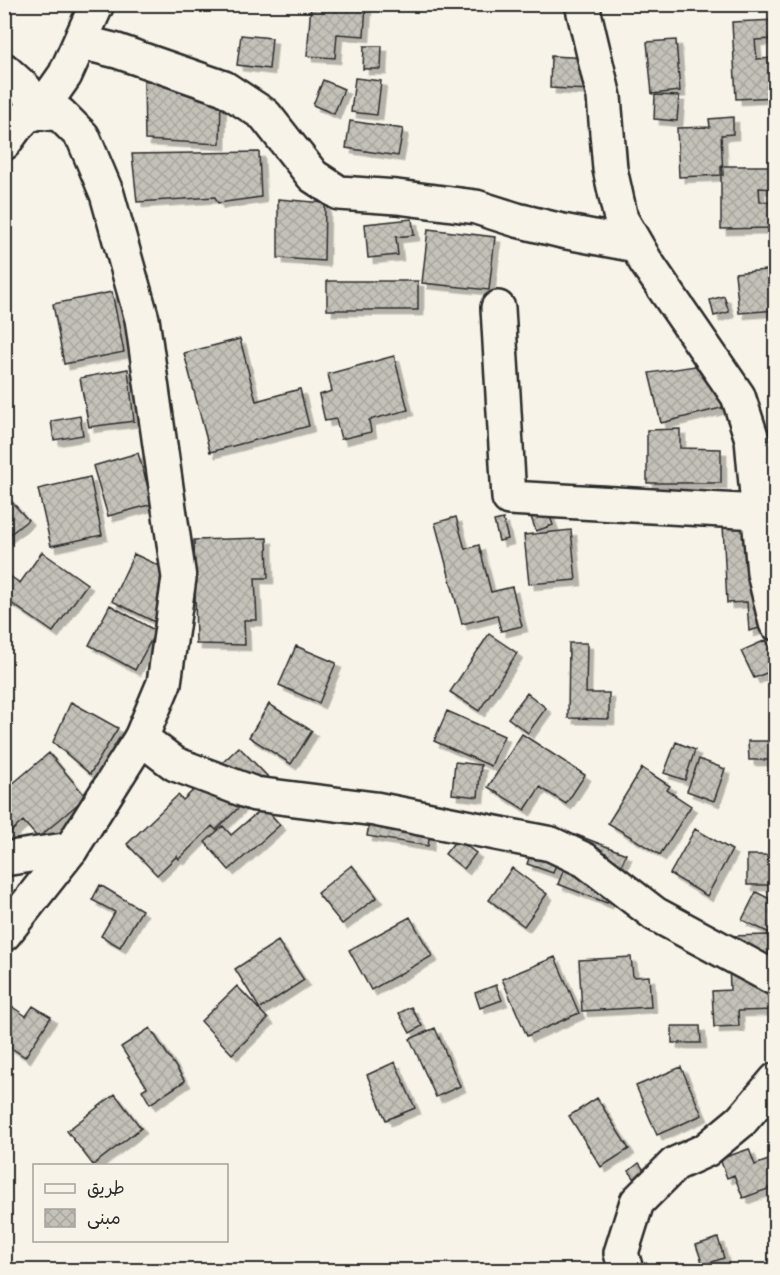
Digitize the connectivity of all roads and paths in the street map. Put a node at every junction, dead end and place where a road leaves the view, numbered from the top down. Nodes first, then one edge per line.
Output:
1 (97, 4) edge
2 (582, 4) edge
3 (81, 42) junction
4 (4, 70) edge
5 (39, 112) junction
6 (4, 143) edge
7 (636, 245) junction
8 (498, 308) dead end
9 (765, 520) edge
10 (776, 622) edge
11 (141, 738) junction
12 (71, 849) junction
13 (4, 859) edge
14 (4, 934) edge
15 (776, 979) edge
16 (776, 1080) edge
17 (626, 1270) edge

1 - 3 street
2 - 7 street
3 - 5 street
3 - 7 street
4 - 5 street
5 - 6 street
5 - 11 street
7 - 9 street
8 - 9 street
9 - 10 street
11 - 12 street
11 - 15 street
12 - 13 street
12 - 14 street
16 - 17 street

